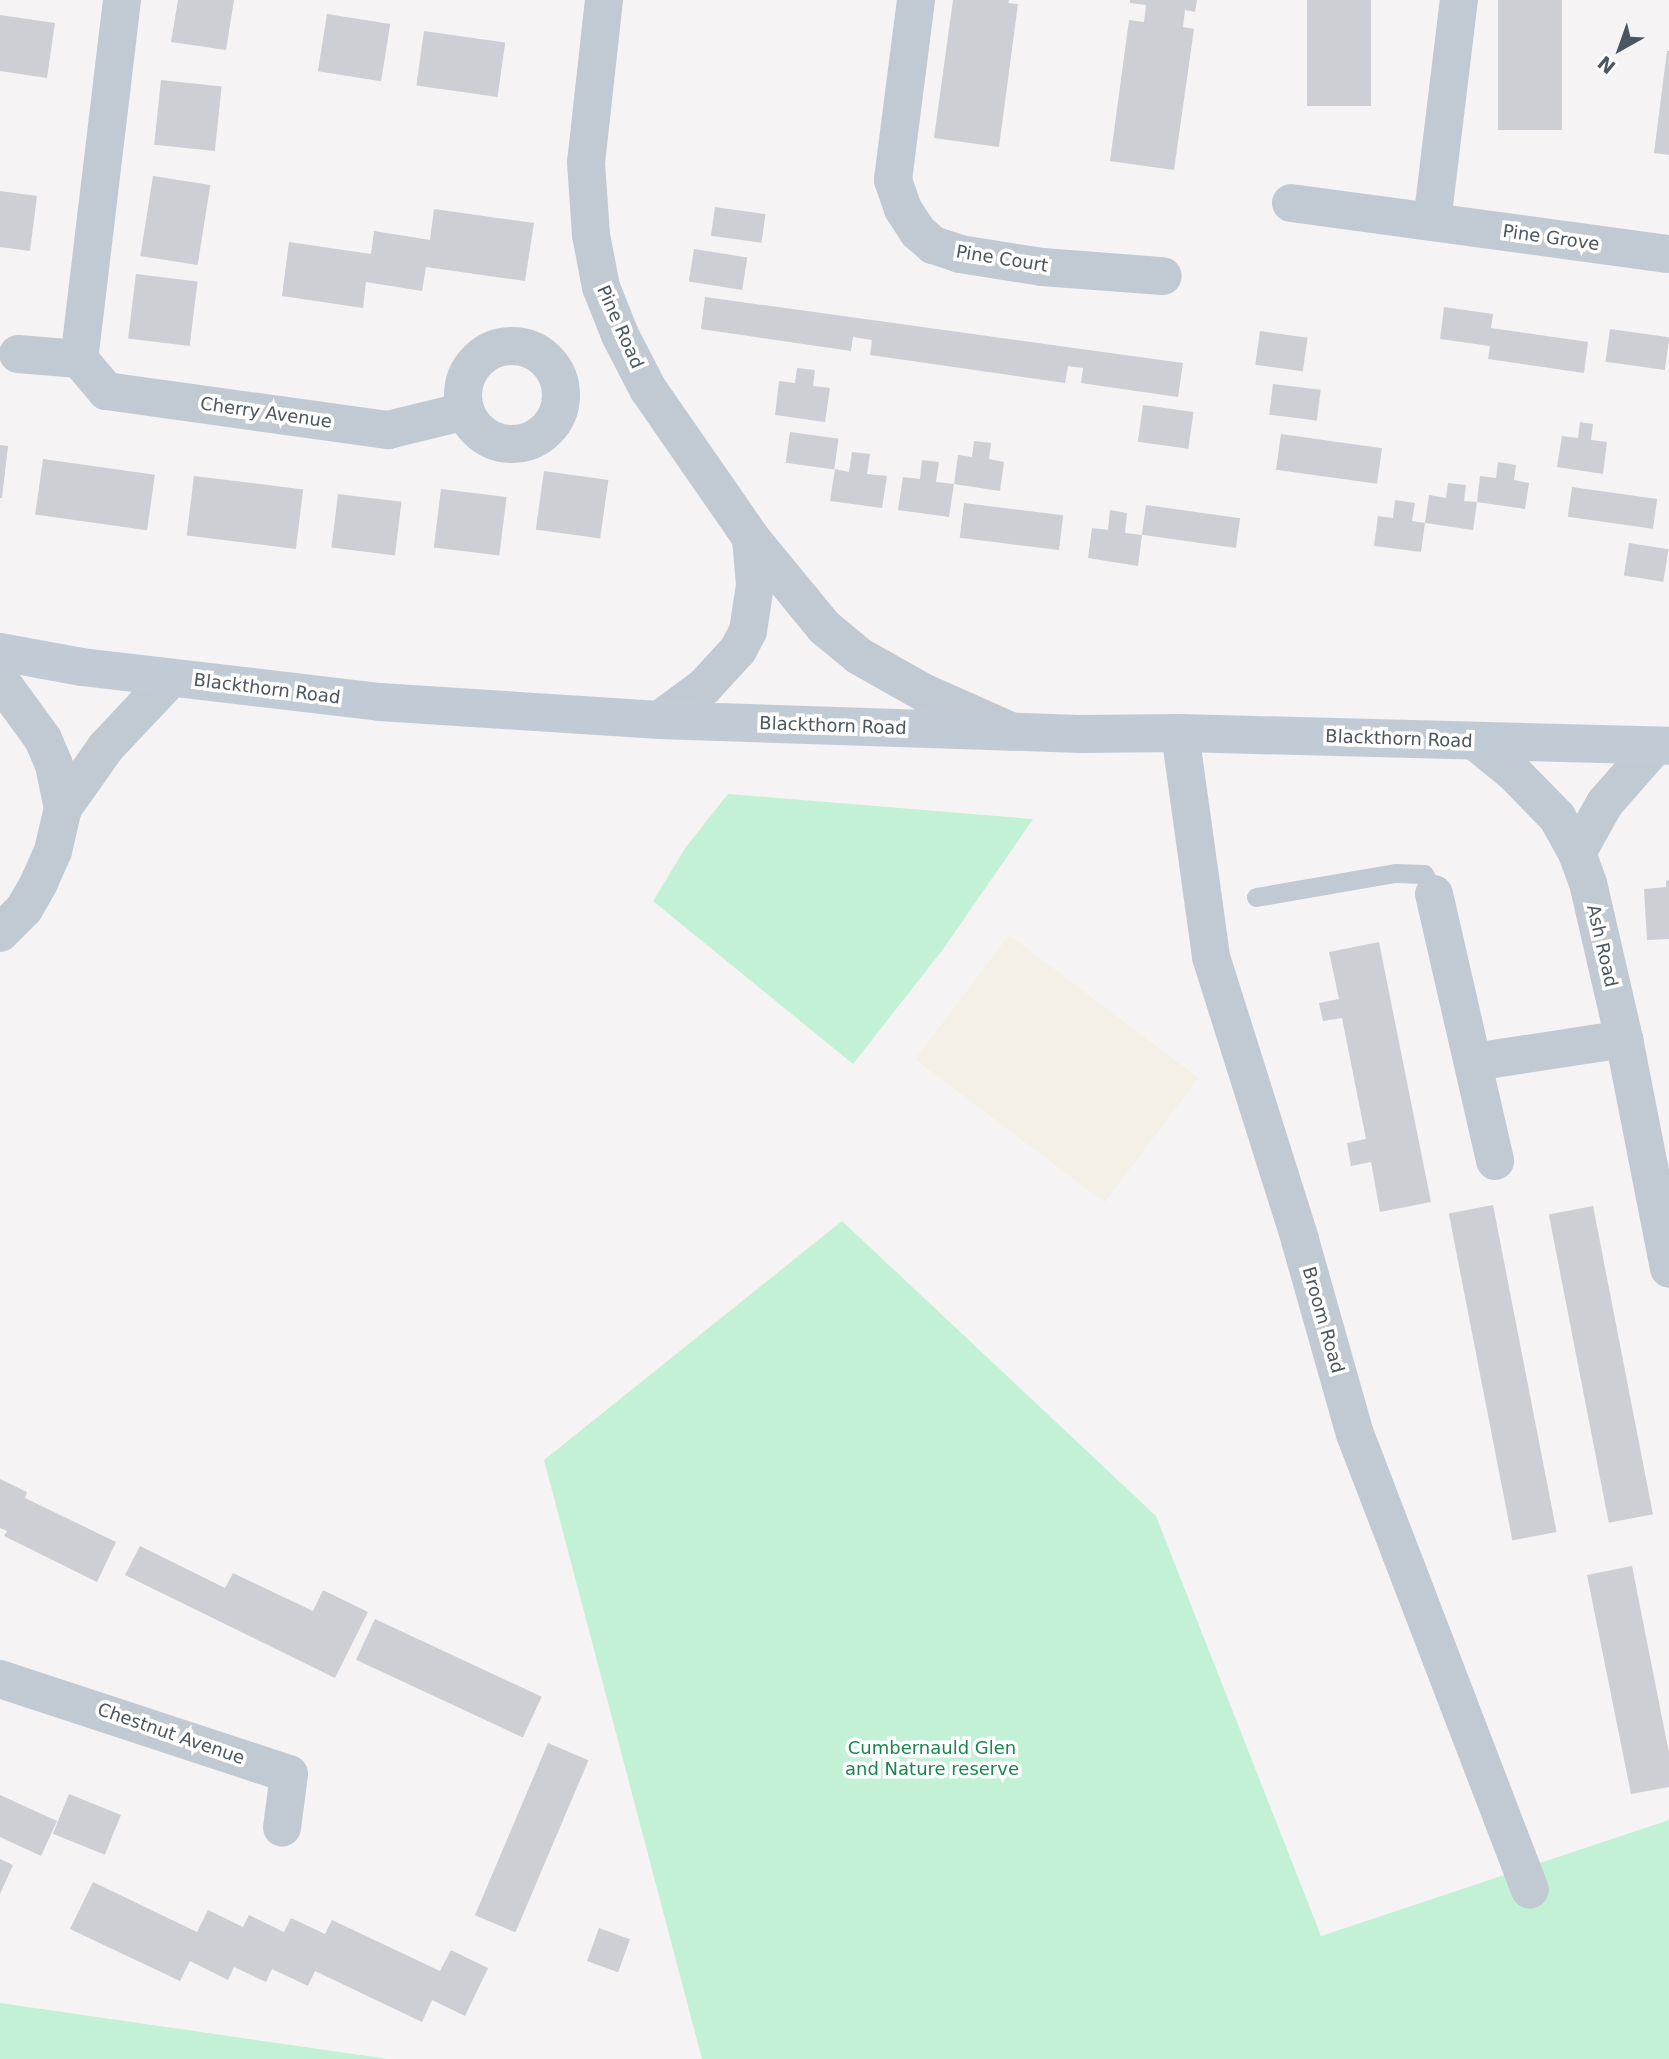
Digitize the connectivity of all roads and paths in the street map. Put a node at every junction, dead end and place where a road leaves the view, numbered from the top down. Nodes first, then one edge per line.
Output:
1 (122, 0) edge
2 (916, 0) edge
3 (1458, 0) edge
4 (597, 1) edge
5 (1291, 203) dead end
6 (1432, 222) junction
7 (1669, 254) edge
8 (1163, 276) dead end
9 (18, 354) dead end
10 (79, 359) junction
11 (466, 411) dead end
12 (751, 538) junction
13 (0, 652) edge
14 (171, 678) junction
15 (0, 680) edge
16 (659, 720) junction
17 (1014, 732) junction
18 (1180, 733) junction
19 (1476, 741) junction
20 (1662, 746) edge
21 (63, 808) junction
22 (1577, 853) junction
23 (1434, 894) joint
24 (1256, 897) dead end
25 (0, 933) edge
26 (1624, 1039) junction
27 (1474, 1062) junction
28 (1659, 1153) edge
29 (1495, 1161) dead end
30 (1669, 1269) edge
31 (0, 1679) edge
32 (282, 1828) dead end
33 (1530, 1890) dead end

1 - 10 street
2 - 8 street, Pine Court
3 - 6 street
4 - 12 street, Pine Road
5 - 6 street, Pine Grove
6 - 7 street, Pine Grove
9 - 10 street
10 - 11 street, Cherry Avenue
12 - 16 street, Pine Road
12 - 17 street, Pine Road
13 - 14 street, Blackthorn Road
14 - 16 street, Blackthorn Road
14 - 21 street
15 - 21 street
16 - 17 street, Blackthorn Road
17 - 18 street, Blackthorn Road
18 - 19 street, Blackthorn Road
18 - 33 street, Broom Road
19 - 20 street, Blackthorn Road
19 - 22 street, Ash Road
20 - 22 street
21 - 25 street
22 - 26 street, Ash Road
23 - 24 lane
23 - 27 street
26 - 27 street
26 - 28 street, Ash Road
27 - 29 street
28 - 30 street, Ash Road
31 - 32 street, Chestnut Avenue

